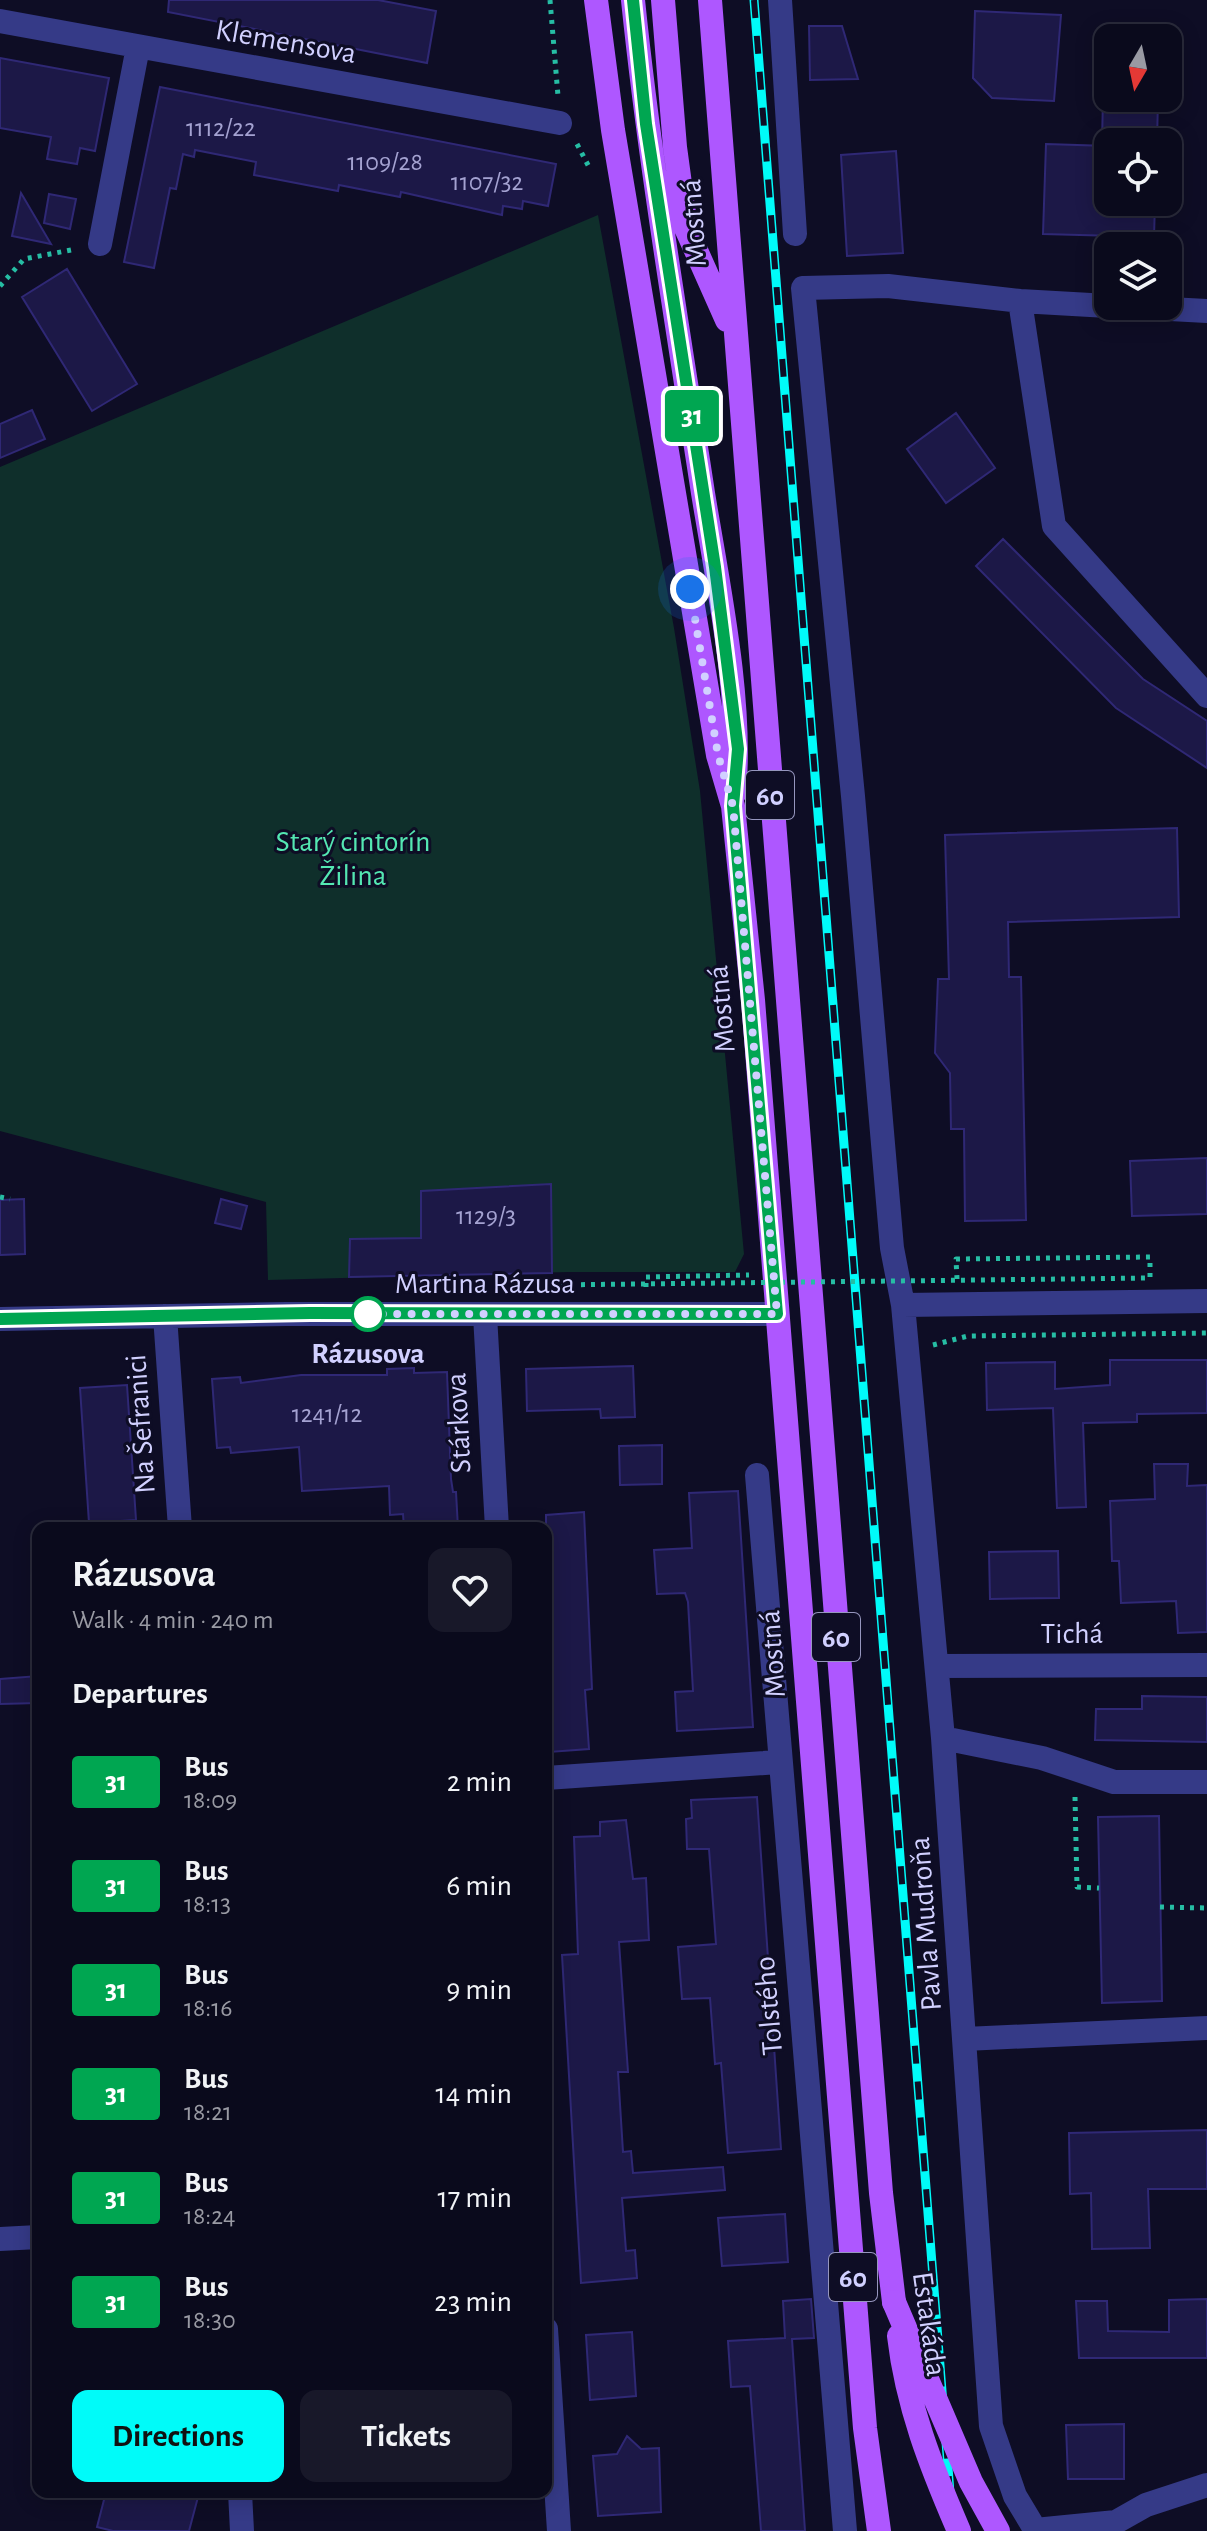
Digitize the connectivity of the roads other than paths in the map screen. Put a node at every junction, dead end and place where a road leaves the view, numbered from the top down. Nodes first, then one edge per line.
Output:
1 (596, 0) edge
2 (633, 0) edge
3 (663, 0) edge
4 (710, 0) edge
5 (780, 0) edge
6 (0, 21) edge
7 (138, 47) junction
8 (560, 123) road end
9 (795, 234) dead end
10 (100, 244) road end
11 (1020, 301) junction
12 (1094, 305) edge
13 (1182, 310) edge
14 (1207, 311) edge
15 (734, 337) junction
16 (1197, 675) edge
17 (1207, 696) edge
18 (733, 806) junction
19 (1207, 1301) edge
20 (903, 1305) junction
21 (777, 1314) junction
22 (485, 1315) junction
23 (165, 1316) junction
24 (0, 1319) edge
25 (757, 1475) dead end
26 (180, 1522) edge
27 (497, 1522) edge
28 (1207, 1665) edge
29 (937, 1666) junction
30 (943, 1738) junction
31 (778, 1762) junction
32 (552, 1778) edge
33 (1207, 1782) edge
34 (867, 2020) joint
35 (1207, 2028) edge
36 (965, 2039) junction
37 (32, 2237) edge
38 (0, 2239) edge
39 (894, 2302) junction
40 (552, 2422) edge
41 (1207, 2485) edge
42 (240, 2498) edge
43 (1036, 2530) edge
44 (242, 2531) edge
45 (559, 2531) edge
46 (845, 2531) edge
47 (879, 2531) edge
48 (959, 2531) edge
49 (998, 2531) edge

1 - 18 main road, Mostná / 60
2 - 18 main road
3 - 15 main road
4 - 15 main road, Mostná / 60
5 - 9 street
6 - 7 street, Klemensova
7 - 8 street, Klemensova
7 - 10 street
11 - 12 street
11 - 16 street
11 - 20 street, Pavla Mudroňa
13 - 14 street
15 - 34 main road, Mostná / 60
16 - 17 street
18 - 21 main road, Mostná / 60
19 - 20 street
20 - 29 street, Pavla Mudroňa
21 - 22 street, Martina Rázusa
21 - 47 main road, Mostná / 60
22 - 23 street, Martina Rázusa
22 - 27 street, Stárkova
23 - 24 street, Martina Rázusa
23 - 26 street, Na Šefranici
25 - 31 street, Tolstého
28 - 29 street, Tichá
29 - 30 street, Pavla Mudroňa
30 - 33 street
30 - 36 street, Pavla Mudroňa
31 - 32 street
31 - 46 street, Tolstého
34 - 39 main road, Estakáda / 60
35 - 36 street
36 - 43 street, Pavla Mudroňa
37 - 38 street
39 - 48 main road, Estakáda / 60, bridge
39 - 49 main road, bridge
40 - 45 street
41 - 43 street
42 - 44 street

